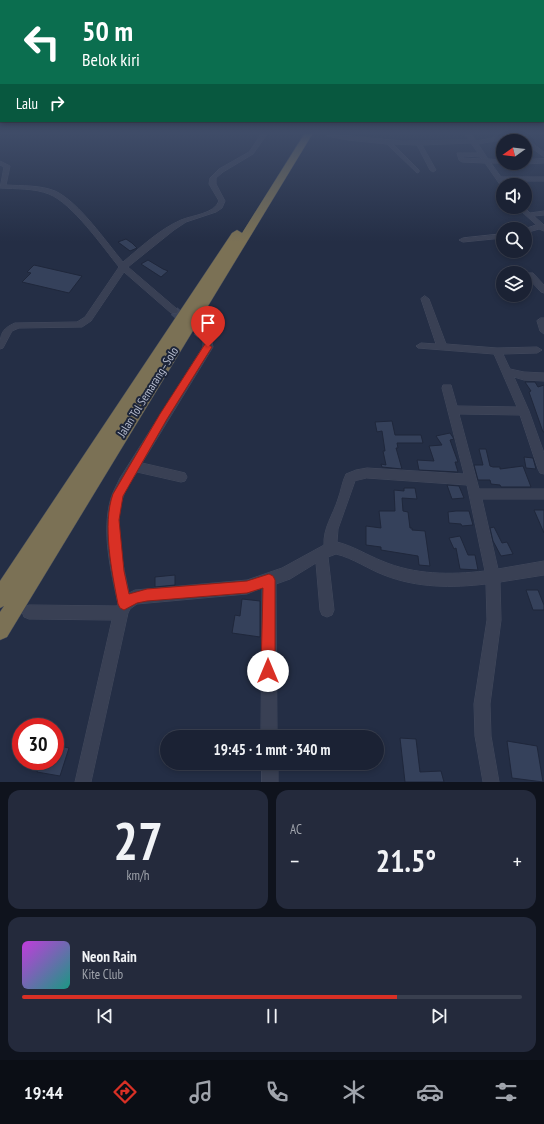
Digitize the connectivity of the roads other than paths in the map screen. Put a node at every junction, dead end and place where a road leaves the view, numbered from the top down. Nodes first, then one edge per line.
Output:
1 (6, 169) edge
2 (221, 169) edge
3 (277, 169) edge
4 (286, 169) edge
5 (493, 169) edge
6 (498, 178) edge
7 (544, 179) edge
8 (532, 180) edge
9 (1, 186) edge
10 (544, 213) edge
11 (529, 215) joint
12 (542, 228) edge
13 (532, 230) edge
14 (496, 237) edge
15 (463, 240) dead end
16 (123, 267) junction
17 (532, 277) edge
18 (544, 290) edge
19 (425, 299) dead end
20 (174, 311) tunnel mouth
21 (544, 321) edge
22 (544, 331) edge
23 (201, 334) tunnel mouth
24 (0, 346) edge
25 (421, 346) dead end
26 (442, 348) junction
27 (537, 350) dead end
28 (497, 351) junction
29 (506, 372) junction
30 (544, 377) edge
31 (447, 388) dead end
32 (452, 410) junction
33 (524, 411) junction
34 (134, 466) junction
35 (544, 469) edge
36 (181, 477) dead end
37 (471, 480) junction
38 (476, 494) junction
39 (544, 494) edge
40 (326, 550) junction
41 (544, 568) edge
42 (493, 577) junction
43 (269, 580) junction
44 (0, 598) edge
45 (123, 608) junction
46 (328, 610) dead end
47 (29, 612) dead end
48 (0, 630) edge
49 (269, 730) edge
50 (270, 770) edge
51 (83, 782) edge
52 (270, 782) edge
53 (491, 782) edge

1 - 9 street
2 - 16 street
3 - 44 highway, Jalan Tol Semarang–Solo
4 - 48 highway, Jalan Tol Semarang–Solo
5 - 6 street
7 - 8 street
9 - 16 street
10 - 11 street
11 - 12 street
12 - 13 street
14 - 15 street
16 - 20 street
16 - 24 street
17 - 18 street
19 - 26 street
21 - 22 street
23 - 34 street
25 - 26 street
26 - 28 street
27 - 28 street
28 - 29 street
29 - 30 street
29 - 33 street
31 - 32 street
32 - 33 street
32 - 37 street
33 - 35 street
34 - 36 street
34 - 45 street
37 - 38 street
37 - 40 street
38 - 39 street
38 - 42 street
40 - 42 street
40 - 43 street
40 - 46 street
41 - 42 street
42 - 53 street
43 - 45 street
43 - 49 street
45 - 47 street
45 - 51 street
50 - 52 street

